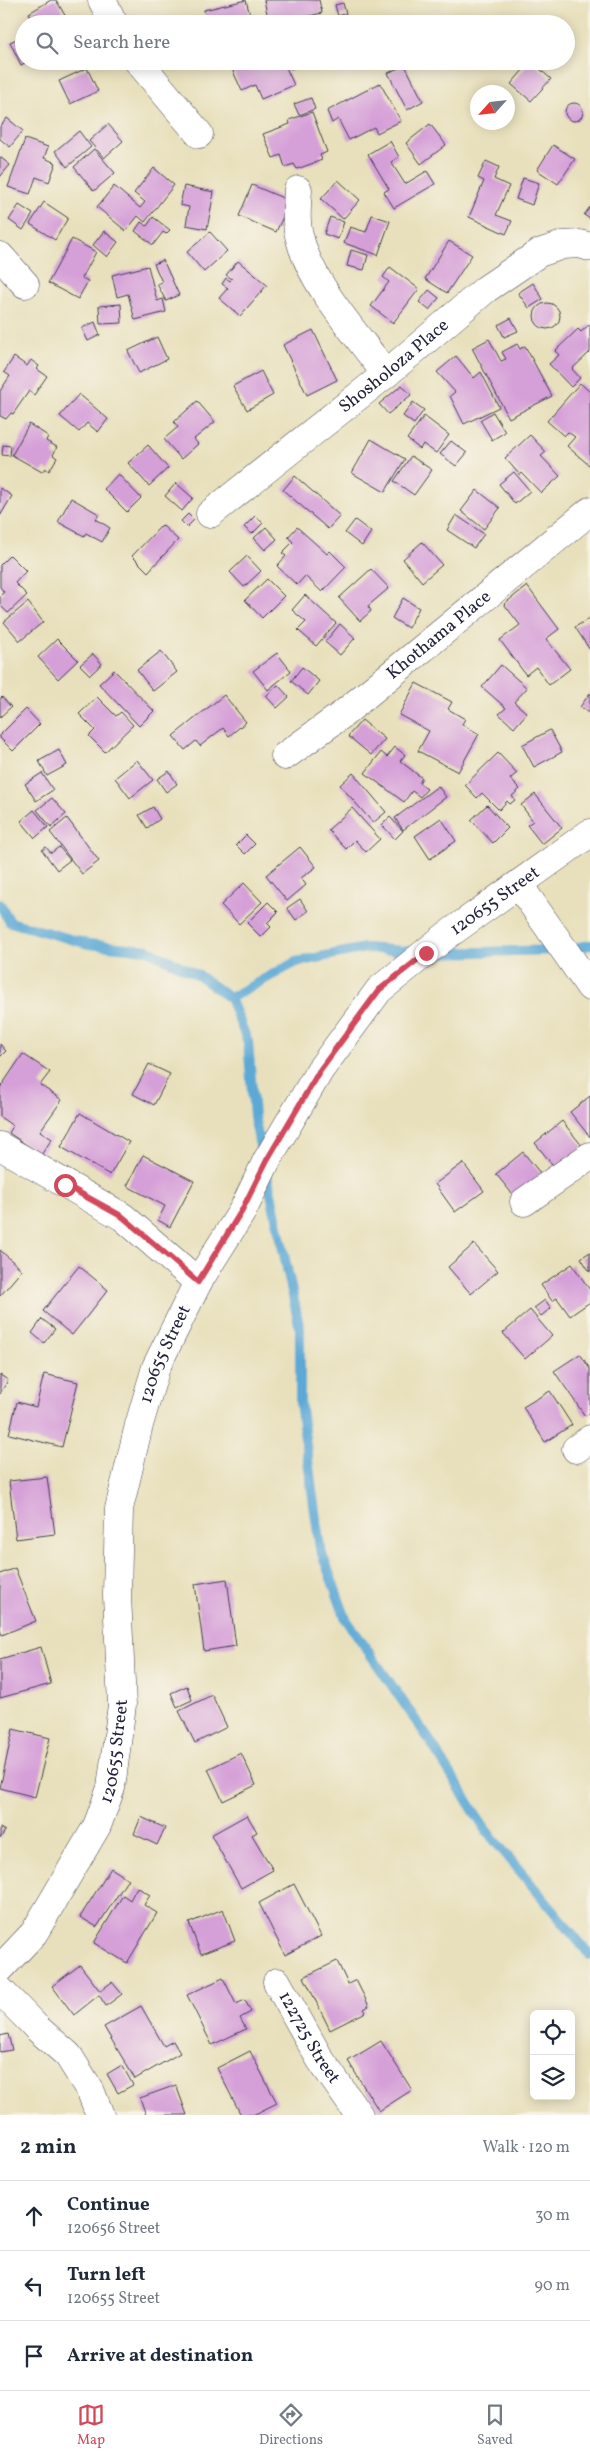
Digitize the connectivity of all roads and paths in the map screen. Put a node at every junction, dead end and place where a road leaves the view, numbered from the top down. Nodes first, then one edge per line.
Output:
1 (102, 0) edge
2 (110, 15) edge
3 (146, 70) edge
4 (200, 134) dead end
5 (298, 190) dead end
6 (590, 247) edge
7 (0, 256) edge
8 (25, 284) dead end
9 (386, 374) junction
10 (590, 511) edge
11 (210, 514) dead end
12 (285, 756) dead end
13 (590, 833) edge
14 (519, 885) junction
15 (590, 987) edge
16 (0, 1146) edge
17 (590, 1156) edge
18 (524, 1202) dead end
19 (198, 1282) junction
20 (0, 1969) edge
21 (277, 1982) dead end
22 (0, 1990) edge
23 (100, 2115) edge
24 (359, 2115) edge

1 - 2 street
3 - 4 street
5 - 9 street
6 - 9 street, Shosholoza Place
7 - 8 street
9 - 11 street, Shosholoza Place
10 - 12 street, Khothama Place
13 - 14 street, 120655 Street
14 - 15 street
14 - 19 street, 120655 Street
16 - 19 street
17 - 18 street
19 - 20 street, 120655 Street
21 - 24 street, 122725 Street
22 - 23 street

